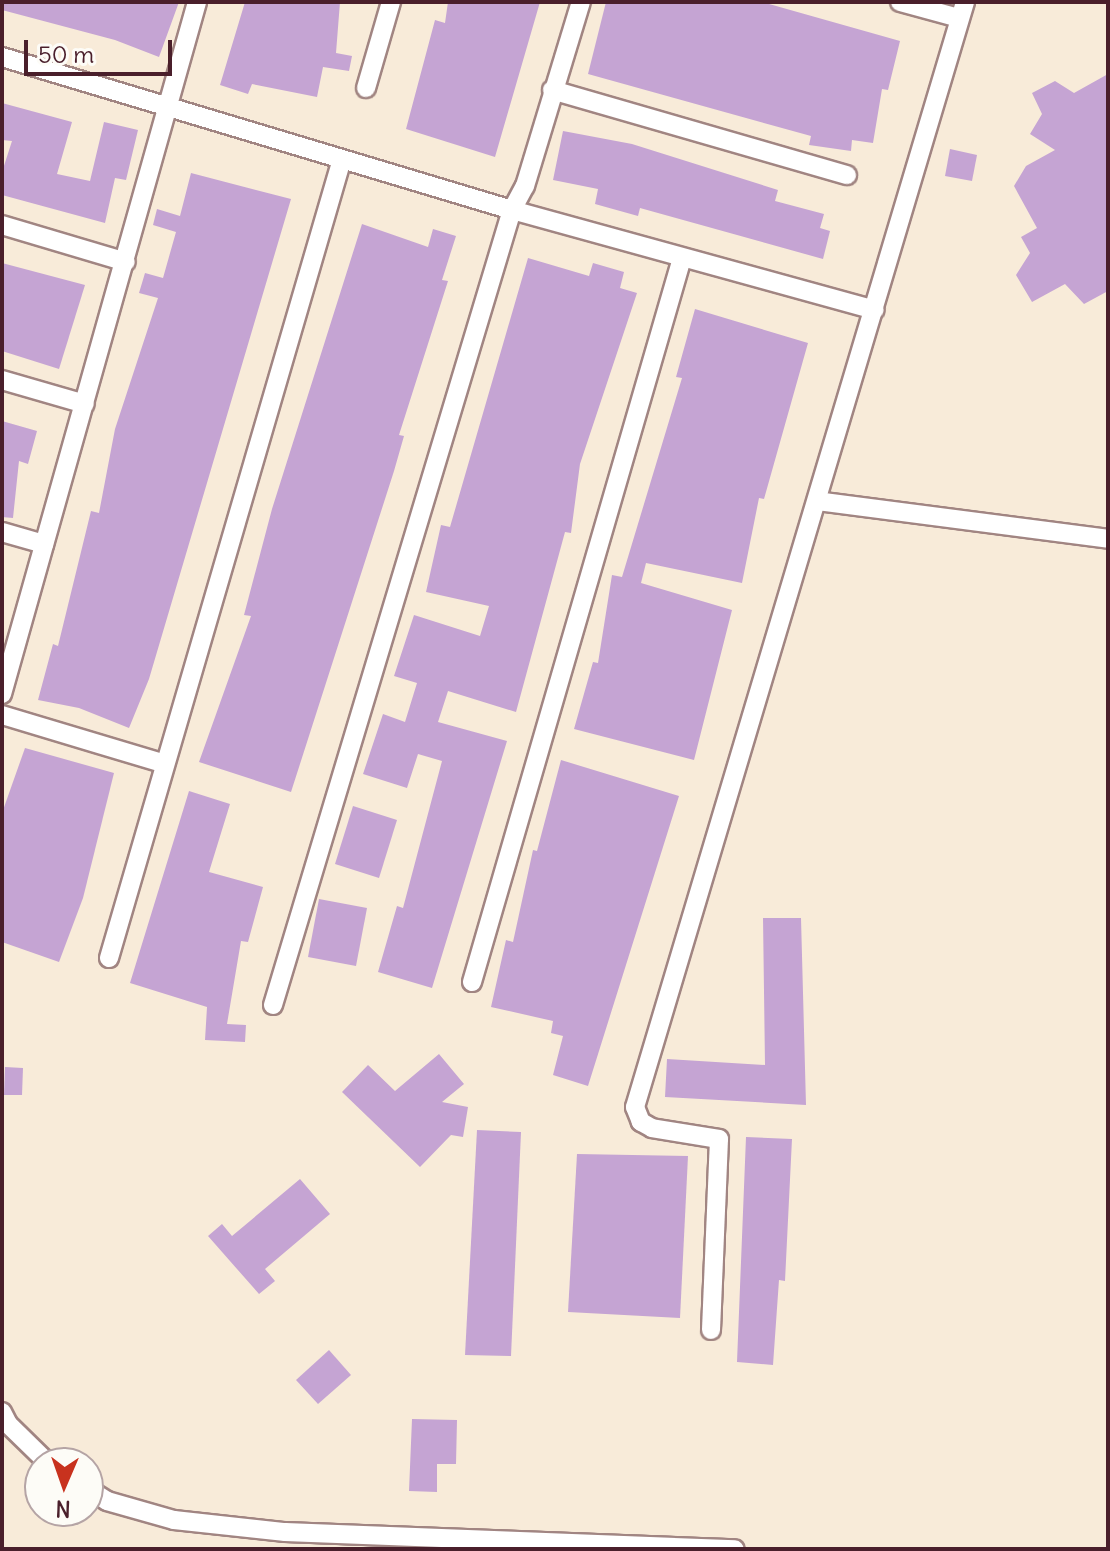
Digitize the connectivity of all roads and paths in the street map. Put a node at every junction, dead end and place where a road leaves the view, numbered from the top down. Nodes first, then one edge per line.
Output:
1 (197, 2) edge
2 (391, 2) edge
3 (581, 2) edge
4 (900, 2) edge
5 (962, 10) edge
6 (2, 57) edge
7 (366, 88) dead end
8 (552, 90) junction
9 (165, 107) junction
10 (342, 159) junction
11 (847, 175) dead end
12 (512, 210) junction
13 (2, 225) edge
14 (682, 258) junction
15 (126, 262) junction
16 (874, 310) junction
17 (2, 380) edge
18 (85, 404) junction
19 (817, 501) junction
20 (2, 532) edge
21 (1108, 539) edge
22 (44, 544) junction
23 (2, 694) edge
24 (2, 715) edge
25 (162, 763) junction
26 (109, 958) dead end
27 (472, 982) dead end
28 (273, 1005) dead end
29 (711, 1330) dead end
30 (2, 1412) edge
31 (34, 1447) edge
32 (104, 1499) edge
33 (488, 1545) edge
34 (735, 1549) edge

1 - 9 street
2 - 7 street
3 - 8 street
4 - 5 street
5 - 16 street
6 - 9 street
8 - 11 street
8 - 12 street
9 - 10 street
9 - 15 street
10 - 12 street
10 - 25 street
12 - 14 street
12 - 28 street
13 - 15 street
14 - 16 street
14 - 27 street
15 - 18 street
16 - 19 street
17 - 18 street
18 - 22 street
19 - 21 street
19 - 29 street
20 - 22 street
22 - 23 street
24 - 25 street
25 - 26 street
30 - 31 street
32 - 33 street
33 - 34 street

